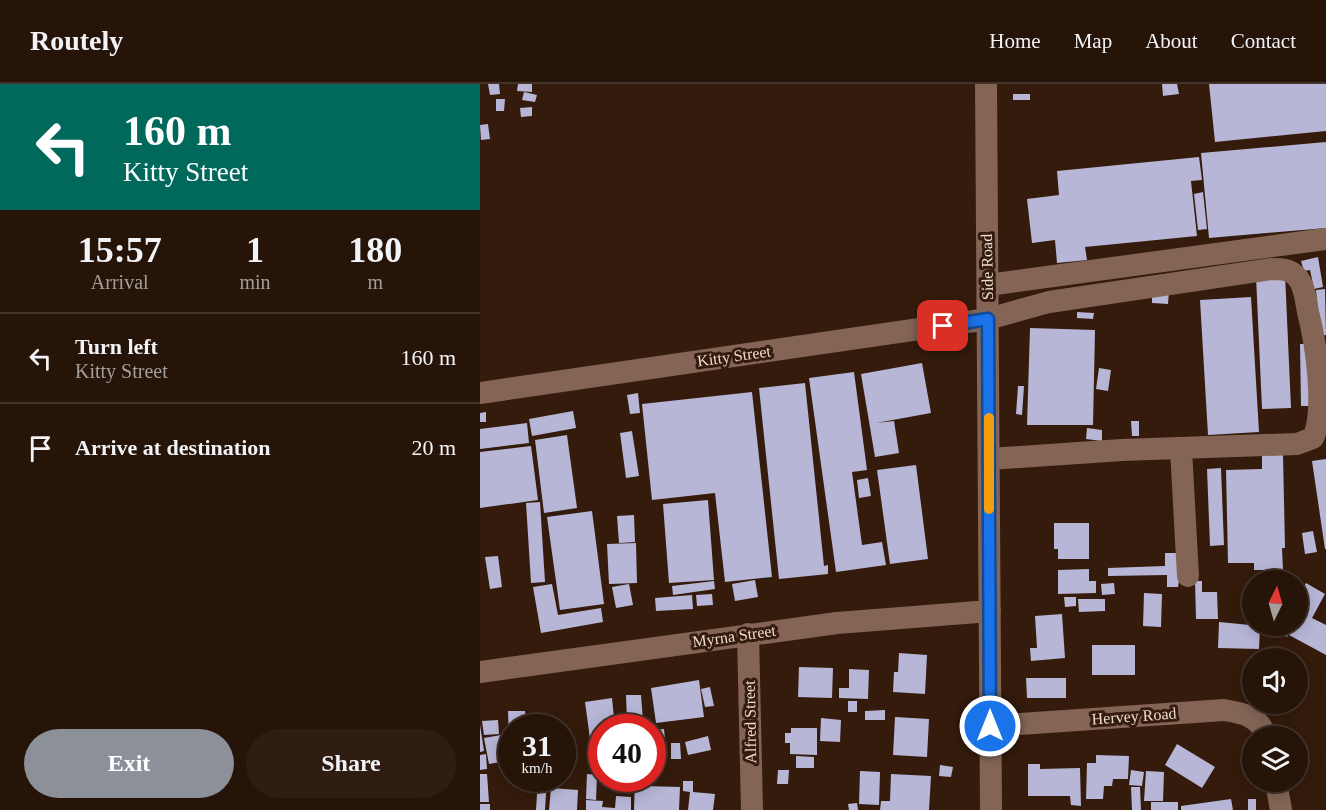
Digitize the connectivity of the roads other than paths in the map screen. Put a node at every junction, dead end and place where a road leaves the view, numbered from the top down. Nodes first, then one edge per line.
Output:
1 (986, 84) edge
2 (1325, 239) edge
3 (988, 285) junction
4 (988, 319) junction
5 (480, 393) edge
6 (1181, 449) junction
7 (989, 459) junction
8 (1188, 576) dead end
9 (990, 611) junction
10 (748, 634) junction
11 (480, 672) edge
12 (990, 726) junction
13 (1262, 726) edge
14 (1278, 792) edge
15 (752, 810) edge
16 (991, 810) edge
17 (1281, 810) edge

1 - 3 street, Side Road
2 - 3 street
3 - 4 street, Side Road
4 - 5 street, Kitty Street
4 - 6 street, Kitty Street
4 - 7 street, Side Road
6 - 7 street
6 - 8 street
7 - 9 street, Side Road
9 - 10 street, Myrna Street
9 - 12 street, Side Road
10 - 11 street, Myrna Street
10 - 15 street, Alfred Street
12 - 13 street, Hervey Road
12 - 16 street, Side Road
14 - 17 street

